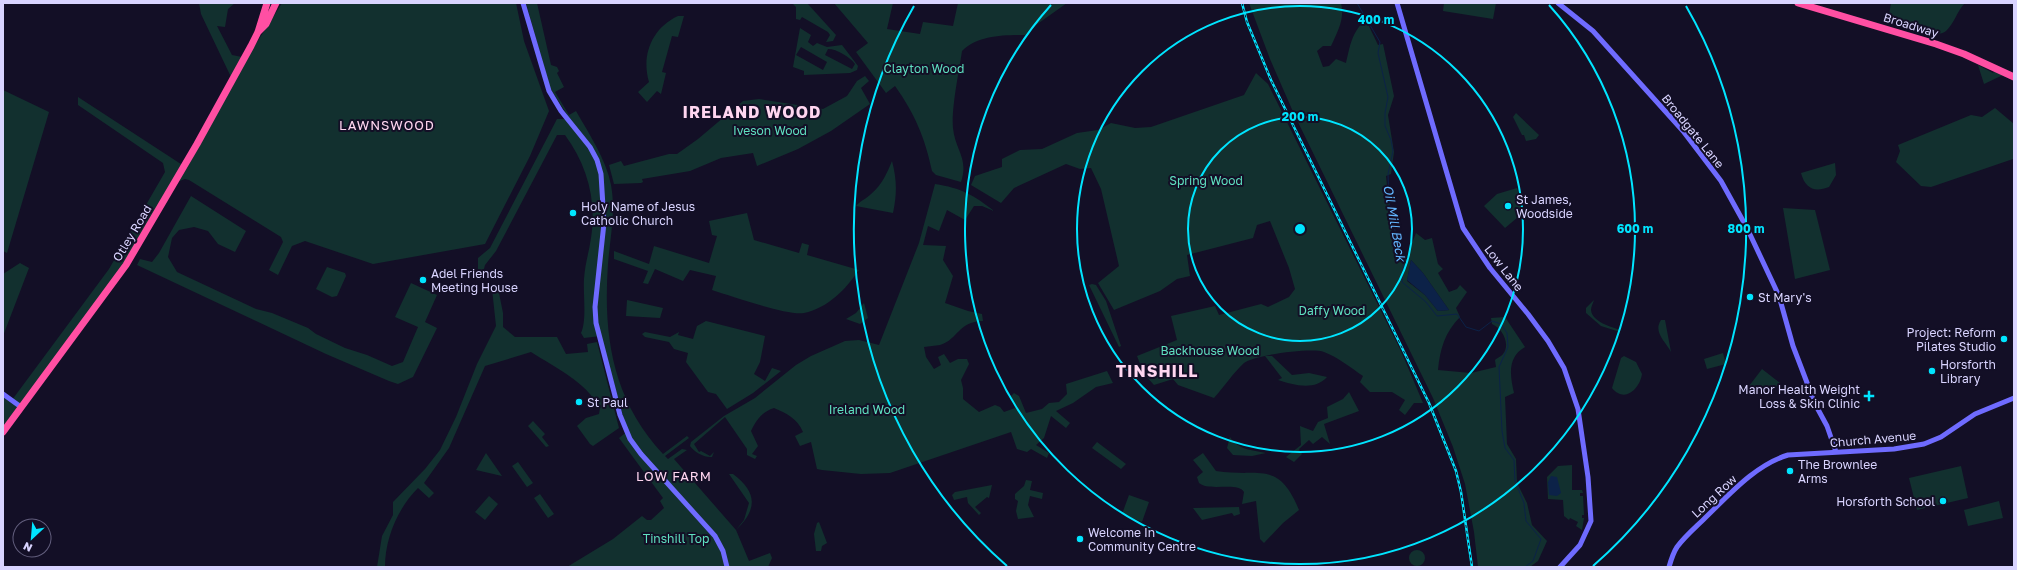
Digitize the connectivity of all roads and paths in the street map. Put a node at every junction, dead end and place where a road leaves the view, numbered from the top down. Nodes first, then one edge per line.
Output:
1 (267, 3) edge
2 (276, 3) edge
3 (523, 3) edge
4 (1397, 3) edge
5 (1558, 3) edge
6 (1798, 3) edge
7 (258, 32) junction
8 (2014, 78) edge
9 (3, 394) edge
10 (2014, 398) edge
11 (22, 407) junction
12 (3, 432) edge
13 (1836, 452) junction
14 (1788, 455) joint
15 (727, 567) edge
16 (1560, 567) edge
17 (1669, 567) edge

1 - 7 highway, Otley Road
2 - 7 highway, Otley Road
3 - 15 street
4 - 16 street, Low Lane
5 - 13 street, Broadgate Lane
6 - 8 highway, Broadway
7 - 11 highway, Otley Road
9 - 11 street
10 - 13 street, Church Avenue
11 - 12 highway, Otley Road
13 - 14 street, Church Avenue
14 - 17 street, Long Row

